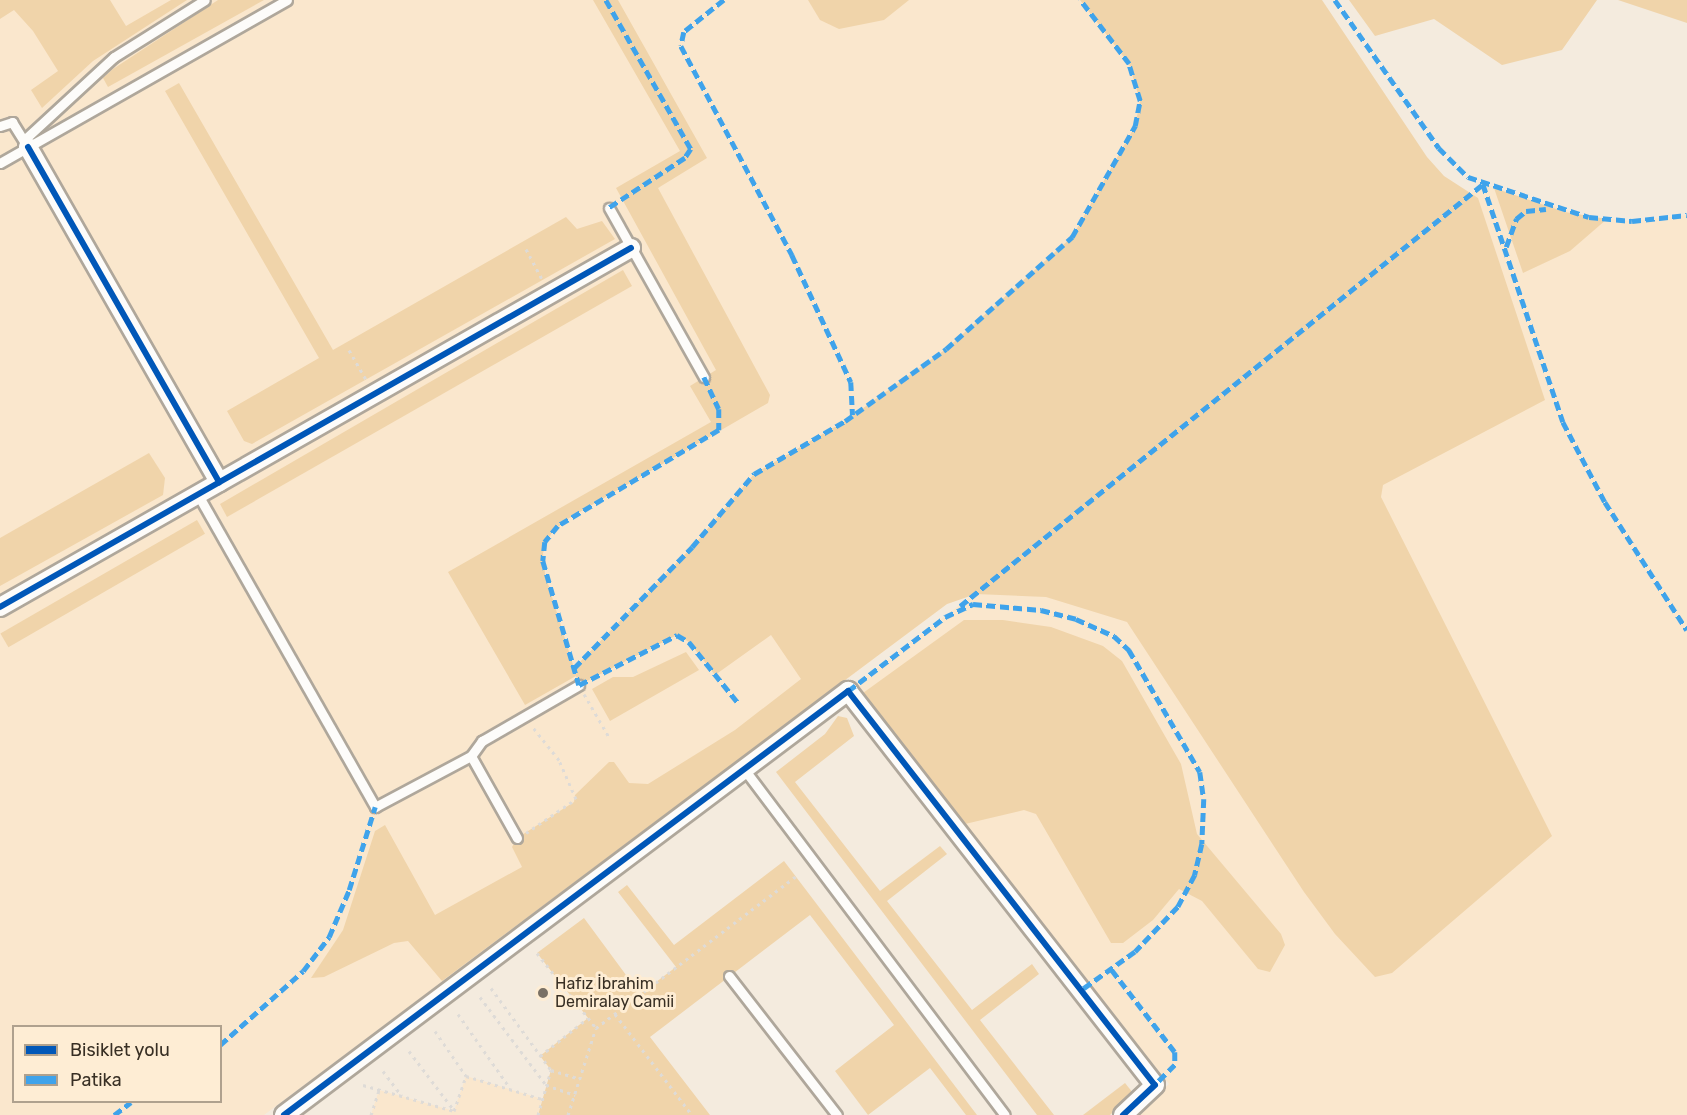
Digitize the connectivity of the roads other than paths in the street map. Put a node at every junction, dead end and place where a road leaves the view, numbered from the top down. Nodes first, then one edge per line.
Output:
1 (205, 0) edge
2 (287, 0) edge
3 (0, 126) edge
4 (26, 144) junction
5 (0, 163) edge
6 (609, 208) dead end
7 (631, 248) junction
8 (704, 377) dead end
9 (219, 482) junction
10 (198, 495) junction
11 (0, 607) edge
12 (579, 685) road end
13 (471, 756) junction
14 (744, 769) junction
15 (517, 838) road end
16 (729, 976) dead end
17 (284, 1115) edge
18 (837, 1115) edge
19 (1005, 1115) edge
20 (1123, 1115) edge

1 - 4 lane
2 - 4 lane
3 - 4 lane
4 - 5 lane
4 - 9 street
6 - 7 lane
7 - 8 lane
7 - 9 street
9 - 10 street
10 - 11 street
10 - 13 lane
12 - 13 lane
13 - 15 lane
14 - 17 street
14 - 19 lane
14 - 20 street
16 - 18 lane

